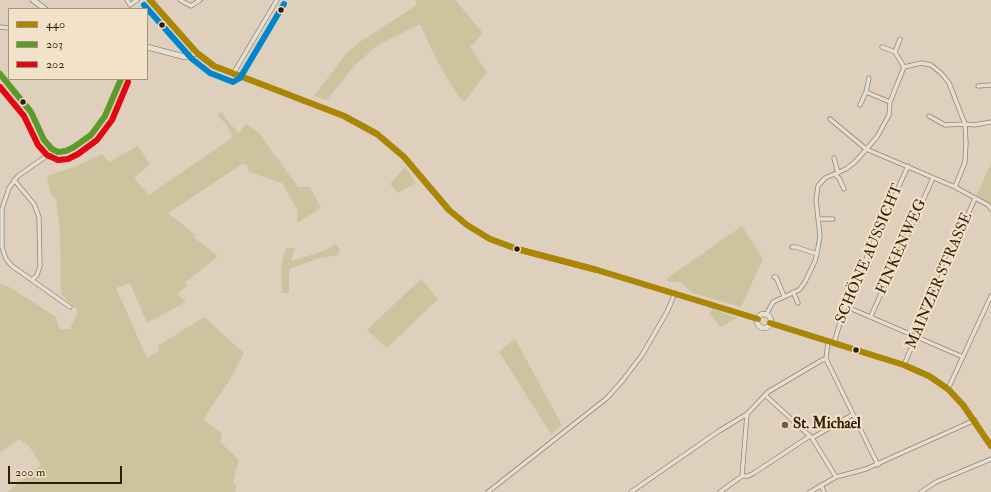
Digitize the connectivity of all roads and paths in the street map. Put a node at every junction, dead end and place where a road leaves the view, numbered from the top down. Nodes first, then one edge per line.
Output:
1 (33, 0) edge
2 (127, 0) edge
3 (137, 0) edge
4 (151, 0) edge
5 (180, 0) edge
6 (200, 0) edge
7 (276, 0) edge
8 (131, 7) edge
9 (44, 8) edge
10 (900, 39) dead end
11 (190, 46) junction
12 (148, 47) edge
13 (882, 47) dead end
14 (894, 52) junction
15 (197, 53) junction
16 (182, 57) junction
17 (904, 67) junction
18 (0, 74) edge
19 (233, 74) junction
20 (869, 78) dead end
21 (121, 80) edge
22 (991, 85) edge
23 (978, 86) dead end
24 (866, 92) junction
25 (890, 102) junction
26 (860, 105) dead end
27 (929, 116) dead end
28 (830, 119) dead end
29 (991, 122) edge
30 (964, 124) junction
31 (52, 149) junction
32 (866, 149) junction
33 (834, 158) dead end
34 (908, 166) junction
35 (836, 174) junction
36 (933, 178) junction
37 (14, 180) junction
38 (955, 187) junction
39 (844, 189) dead end
40 (975, 198) junction
41 (991, 209) edge
42 (818, 219) junction
43 (833, 219) dead end
44 (792, 247) dead end
45 (817, 254) junction
46 (774, 277) dead end
47 (32, 280) junction
48 (794, 292) junction
49 (675, 293) junction
50 (784, 296) junction
51 (991, 296) edge
52 (798, 303) dead end
53 (845, 306) junction
54 (70, 307) dead end
55 (766, 315) junction
56 (870, 316) junction
57 (758, 319) junction
58 (770, 323) junction
59 (916, 336) junction
60 (828, 341) junction
61 (834, 343) junction
62 (964, 357) junction
63 (826, 359) junction
64 (904, 365) junction
65 (948, 389) junction
66 (765, 394) junction
67 (747, 414) junction
68 (852, 415) junction
69 (975, 420) junction
70 (811, 437) junction
71 (991, 446) edge
72 (991, 459) edge
73 (878, 464) junction
74 (742, 476) junction
75 (836, 477) junction
76 (821, 485) junction
77 (488, 492) edge
78 (631, 492) edge
79 (720, 492) edge
80 (810, 492) edge
81 (824, 492) edge
82 (921, 492) edge

1 - 9 main road
2 - 8 street
3 - 8 street
4 - 11 main road
5 - 6 street
7 - 19 street
10 - 14 street
11 - 15 main road
11 - 16 main road
12 - 16 main road
13 - 14 street
14 - 17 street
15 - 16 main road
15 - 19 main road
17 - 25 street
17 - 30 street
18 - 31 street
19 - 49 main road
20 - 24 street
21 - 31 street
22 - 23 street
24 - 25 street
24 - 26 street
25 - 32 street
27 - 30 street
28 - 32 street
29 - 30 street
30 - 38 street
31 - 37 street
32 - 34 street
32 - 35 street
33 - 35 street
34 - 36 street
34 - 53 street, SCHÖNE AUSSICHT
35 - 39 street
35 - 42 street
36 - 38 street
36 - 56 street, FINKENWEG
37 - 47 street
37 - 47 street
38 - 40 street
40 - 41 street
40 - 59 street, MAINZER STRASSE
42 - 43 street
42 - 45 street
44 - 45 street
45 - 48 street
46 - 50 street
47 - 54 street
48 - 50 street
48 - 52 street
49 - 57 main road
49 - 77 street
50 - 55 street
51 - 62 street
53 - 56 street
53 - 61 street, SCHÖNE AUSSICHT
55 - 57 main road
55 - 58 main road
56 - 59 street
57 - 58 main road
58 - 60 main road
59 - 62 street
59 - 64 street, MAINZER STRASSE
60 - 61 main road
60 - 63 street
61 - 64 main road
62 - 65 street
63 - 66 street
63 - 68 street
64 - 65 main road
65 - 69 main road
66 - 67 street
66 - 70 street
67 - 74 street
67 - 78 street
68 - 70 street
68 - 73 street
69 - 71 main road
69 - 73 street
70 - 74 street
70 - 75 street
72 - 82 street
73 - 75 street
74 - 79 street
75 - 76 street
76 - 80 street
76 - 81 street

